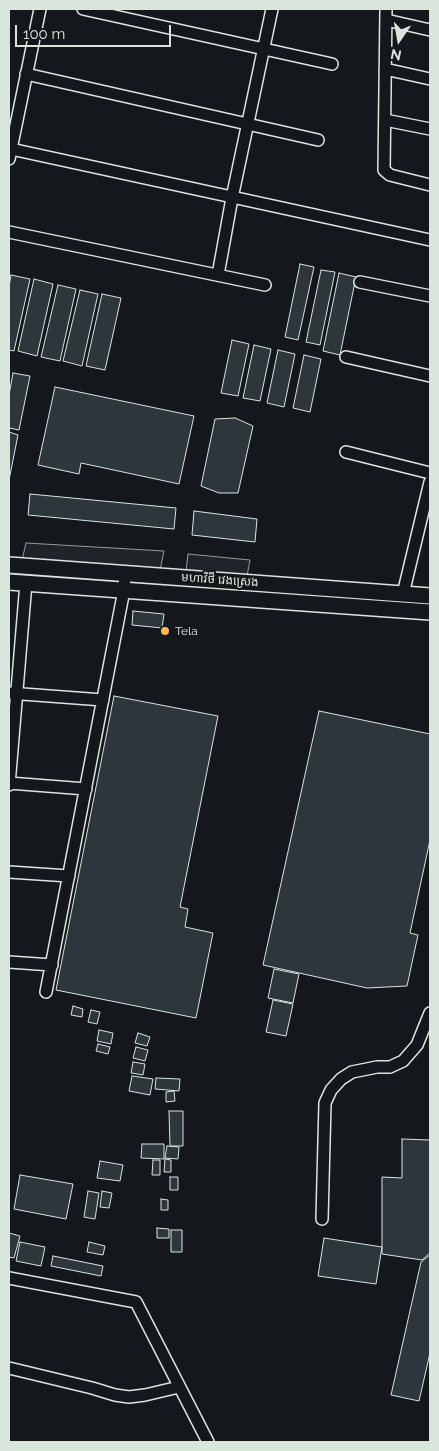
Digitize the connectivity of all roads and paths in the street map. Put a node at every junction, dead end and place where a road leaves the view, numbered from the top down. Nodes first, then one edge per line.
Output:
1 (40, 9) edge
2 (83, 9) edge
3 (272, 9) edge
4 (386, 14) edge
5 (430, 30) edge
6 (263, 49) junction
7 (332, 64) dead end
8 (385, 70) junction
9 (26, 74) junction
10 (430, 79) edge
11 (385, 120) junction
12 (247, 124) junction
13 (430, 129) edge
14 (318, 140) dead end
15 (10, 154) edge
16 (430, 184) edge
17 (232, 198) junction
18 (9, 232) edge
19 (430, 240) edge
20 (218, 275) junction
21 (360, 282) dead end
22 (265, 285) dead end
23 (430, 296) edge
24 (346, 357) dead end
25 (430, 376) edge
26 (346, 452) dead end
27 (430, 473) edge
28 (430, 482) edge
29 (9, 565) edge
30 (125, 573) junction
31 (9, 582) edge
32 (26, 583) junction
33 (301, 586) junction
34 (124, 590) junction
35 (403, 594) junction
36 (430, 596) edge
37 (300, 603) junction
38 (430, 612) edge
39 (13, 694) edge
40 (103, 700) junction
41 (9, 784) edge
42 (86, 789) junction
43 (9, 872) edge
44 (69, 876) junction
45 (9, 962) edge
46 (52, 965) junction
47 (46, 992) dead end
48 (430, 1013) edge
49 (322, 1218) dead end
50 (9, 1278) edge
51 (9, 1368) edge
52 (179, 1387) junction
53 (208, 1442) edge

1 - 9 street
2 - 6 street
3 - 6 street
4 - 5 street
4 - 8 street
6 - 7 street
6 - 12 street
8 - 10 street
8 - 11 street
9 - 12 street
9 - 15 street
11 - 13 street
11 - 16 street
12 - 14 street
12 - 17 street
15 - 17 street
17 - 19 street
17 - 20 street
18 - 20 street
20 - 22 street
21 - 23 street
24 - 25 street
26 - 27 street
28 - 35 street
29 - 30 main road, មហាវិថី វេងស្រេង
30 - 33 main road, មហាវិថី វេងស្រេង
30 - 34 street
31 - 32 main road, មហាវិថី វេងស្រេង
32 - 34 main road, មហាវិថី វេងស្រេង
32 - 39 street
33 - 35 main road, មហាវិថី វេងស្រេង
33 - 37 main road
34 - 37 main road, មហាវិថី វេងស្រេង
34 - 40 street
35 - 36 main road, មហាវិថី វេងស្រេង
37 - 38 main road, មហាវិថី វេងស្រេង
39 - 40 street
39 - 41 street
40 - 42 street
41 - 42 street
42 - 44 street
43 - 44 street
44 - 46 street
45 - 46 street
46 - 47 street
48 - 49 street
50 - 52 street
51 - 52 street
52 - 53 street

